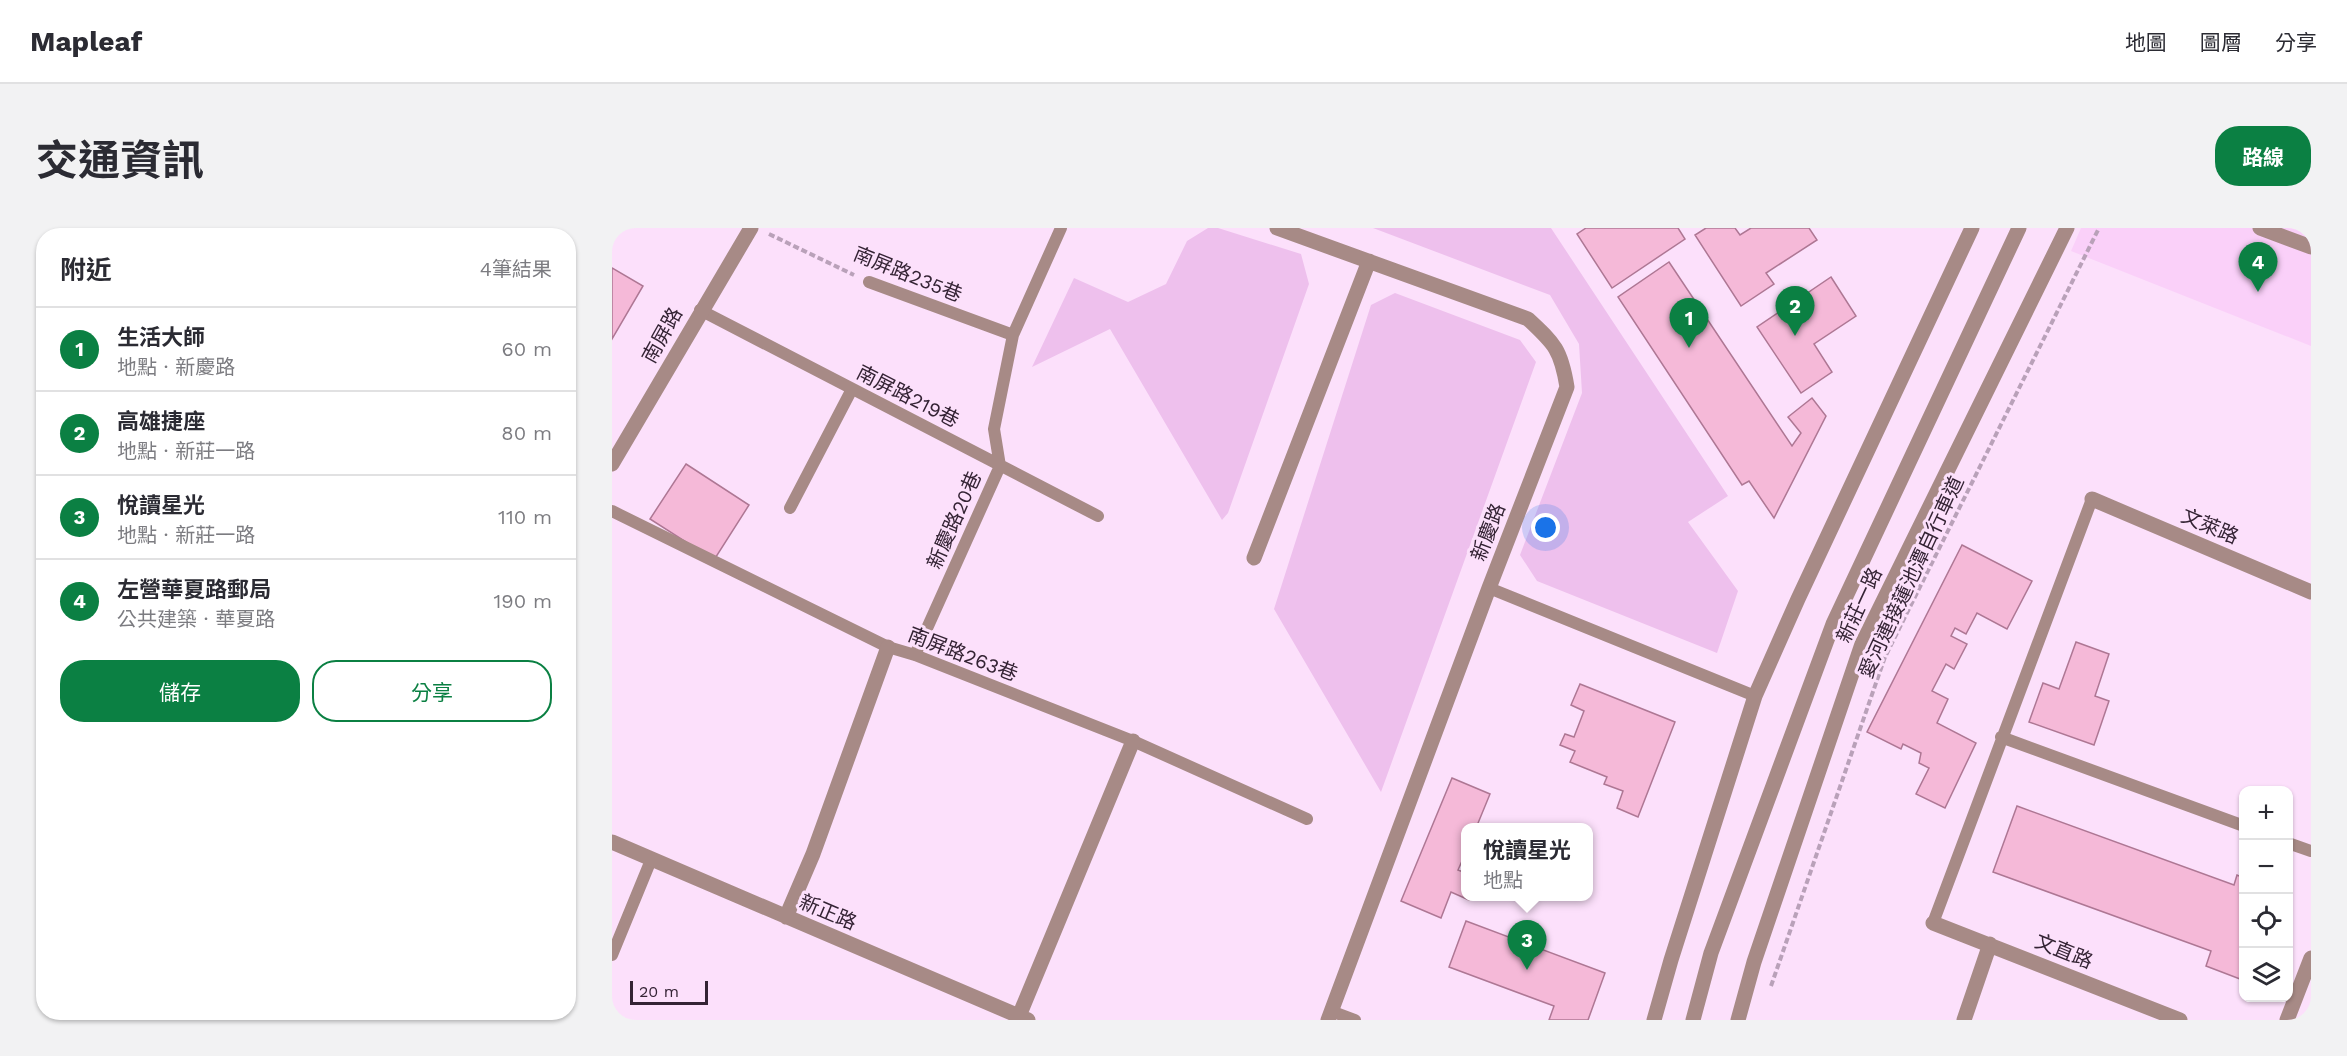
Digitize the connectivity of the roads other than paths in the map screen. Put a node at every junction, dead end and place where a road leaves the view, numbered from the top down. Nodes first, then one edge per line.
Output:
1 (750, 228) edge
2 (1061, 228) edge
3 (1276, 228) edge
4 (1972, 228) edge
5 (2019, 228) edge
6 (2067, 228) edge
7 (2260, 228) edge
8 (2311, 247) edge
9 (1369, 261) junction
10 (869, 282) road end
11 (700, 310) junction
12 (1013, 335) junction
13 (852, 389) junction
14 (616, 447) edge
15 (612, 464) edge
16 (1000, 466) junction
17 (2092, 499) joint
18 (790, 508) dead end
19 (612, 511) edge
20 (1098, 516) dead end
21 (1254, 558) dead end
22 (1489, 588) junction
23 (2311, 592) edge
24 (888, 647) junction
25 (915, 655) junction
26 (1755, 696) junction
27 (2001, 737) junction
28 (1133, 741) junction
29 (1307, 819) dead end
30 (2239, 824) edge
31 (612, 842) edge
32 (2293, 844) edge
33 (2311, 851) edge
34 (651, 860) junction
35 (786, 917) junction
36 (1933, 923) joint
37 (1989, 944) junction
38 (612, 955) edge
39 (2311, 958) edge
40 (1330, 1015) edge
41 (1024, 1018) edge
42 (1354, 1020) edge
43 (1654, 1020) edge
44 (1693, 1020) edge
45 (1738, 1020) edge
46 (1964, 1020) edge
47 (2180, 1020) edge
48 (2287, 1020) edge

1 - 11 street, 南屏路
2 - 12 lane, 新慶路20巷
3 - 9 street, 新慶路
4 - 26 street
5 - 44 street, 新莊一路
6 - 45 street, 新莊一路
7 - 8 street
9 - 21 street
9 - 22 street, 新慶路
10 - 12 lane, 南屏路235巷
11 - 13 lane, 南屏路219巷
11 - 14 street, 南屏路
12 - 16 lane, 新慶路20巷
13 - 16 lane, 南屏路219巷
13 - 18 lane
14 - 15 street, 南屏路
16 - 20 lane, 南屏路219巷
16 - 25 lane, 新慶路20巷
17 - 23 street, 文萊路
17 - 27 lane
19 - 24 lane, 南屏路263巷
22 - 26 lane
22 - 40 street, 新慶路
24 - 25 lane, 南屏路263巷
24 - 35 street
25 - 28 lane, 南屏路263巷
26 - 43 street
27 - 30 lane
27 - 36 lane
28 - 29 lane, 南屏路263巷
28 - 41 street
31 - 34 street, 新正路
32 - 33 lane
34 - 35 street, 新正路
34 - 38 lane
35 - 41 street, 新正路
36 - 37 street, 文直路
37 - 46 street
37 - 47 street, 文直路
39 - 48 street
40 - 42 lane

